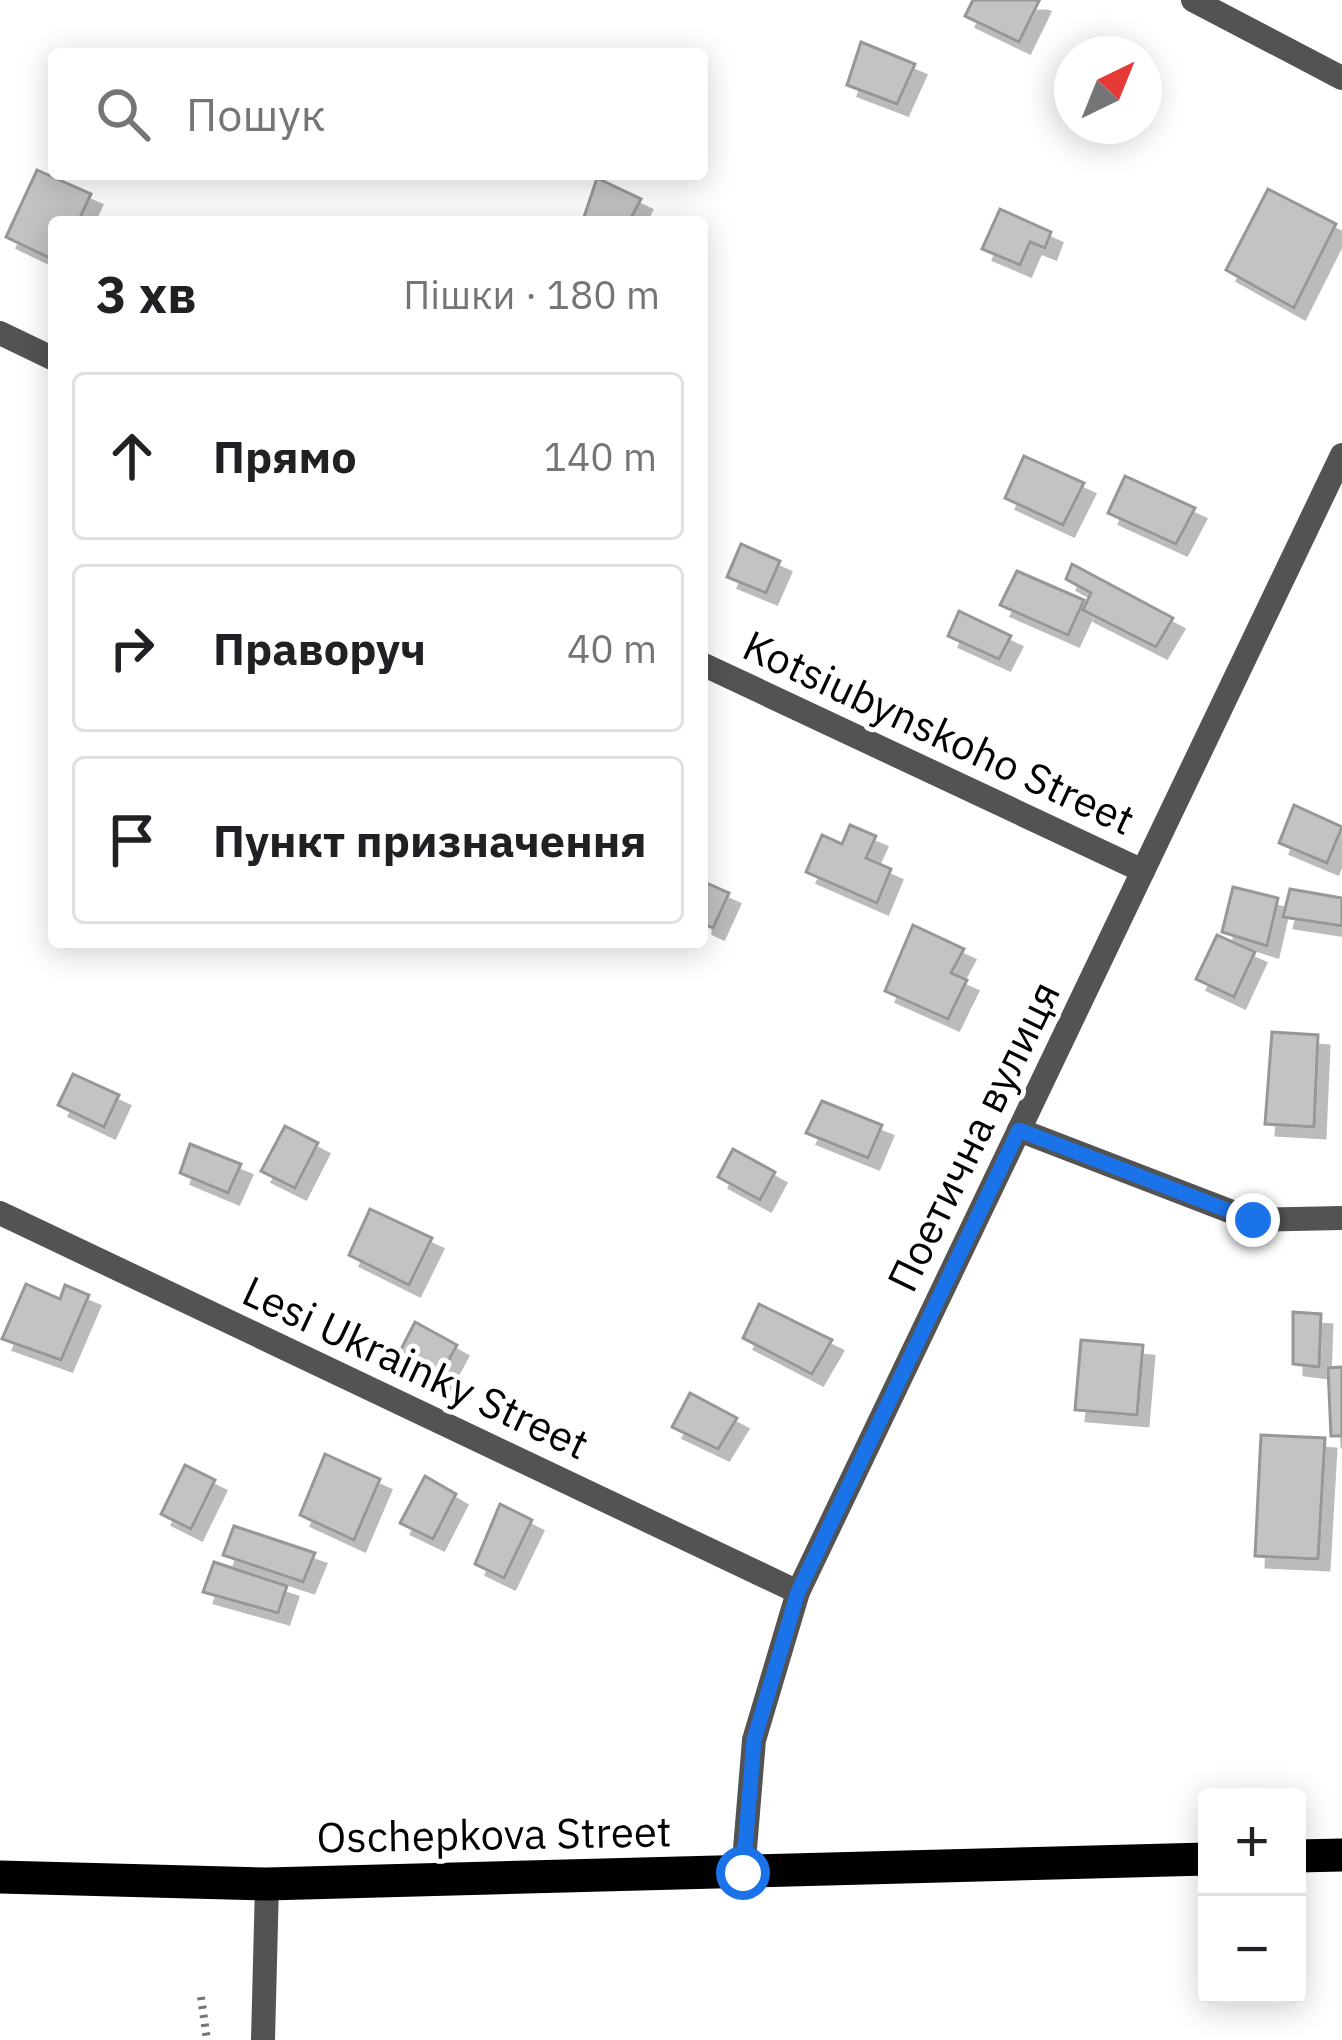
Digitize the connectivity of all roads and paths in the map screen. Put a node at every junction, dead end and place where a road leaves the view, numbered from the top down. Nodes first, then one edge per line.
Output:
1 (1193, 0) edge
2 (1342, 78) edge
3 (0, 333) edge
4 (48, 356) edge
5 (1342, 455) edge
6 (708, 667) edge
7 (1143, 871) junction
8 (1019, 1130) junction
9 (0, 1213) edge
10 (1342, 1218) edge
11 (798, 1592) junction
12 (1342, 1855) edge
13 (1306, 1856) edge
14 (1198, 1859) edge
15 (743, 1873) junction
16 (0, 1877) edge
17 (267, 1884) junction
18 (201, 1997) dead end
19 (207, 2040) edge
20 (263, 2040) edge

1 - 2 street
3 - 4 street
5 - 7 street, Поетична вулиця
6 - 7 street, Kotsiubynskoho Street
7 - 8 street, Поетична вулиця
8 - 10 street
8 - 11 street, Поетична вулиця
9 - 11 street, Lesi Ukrainky Street
11 - 15 street, Поетична вулиця
12 - 13 highway
14 - 15 highway, Oschepkova Street
15 - 17 highway, Oschepkova Street
16 - 17 highway, Oschepkova Street
17 - 20 street
18 - 19 path

